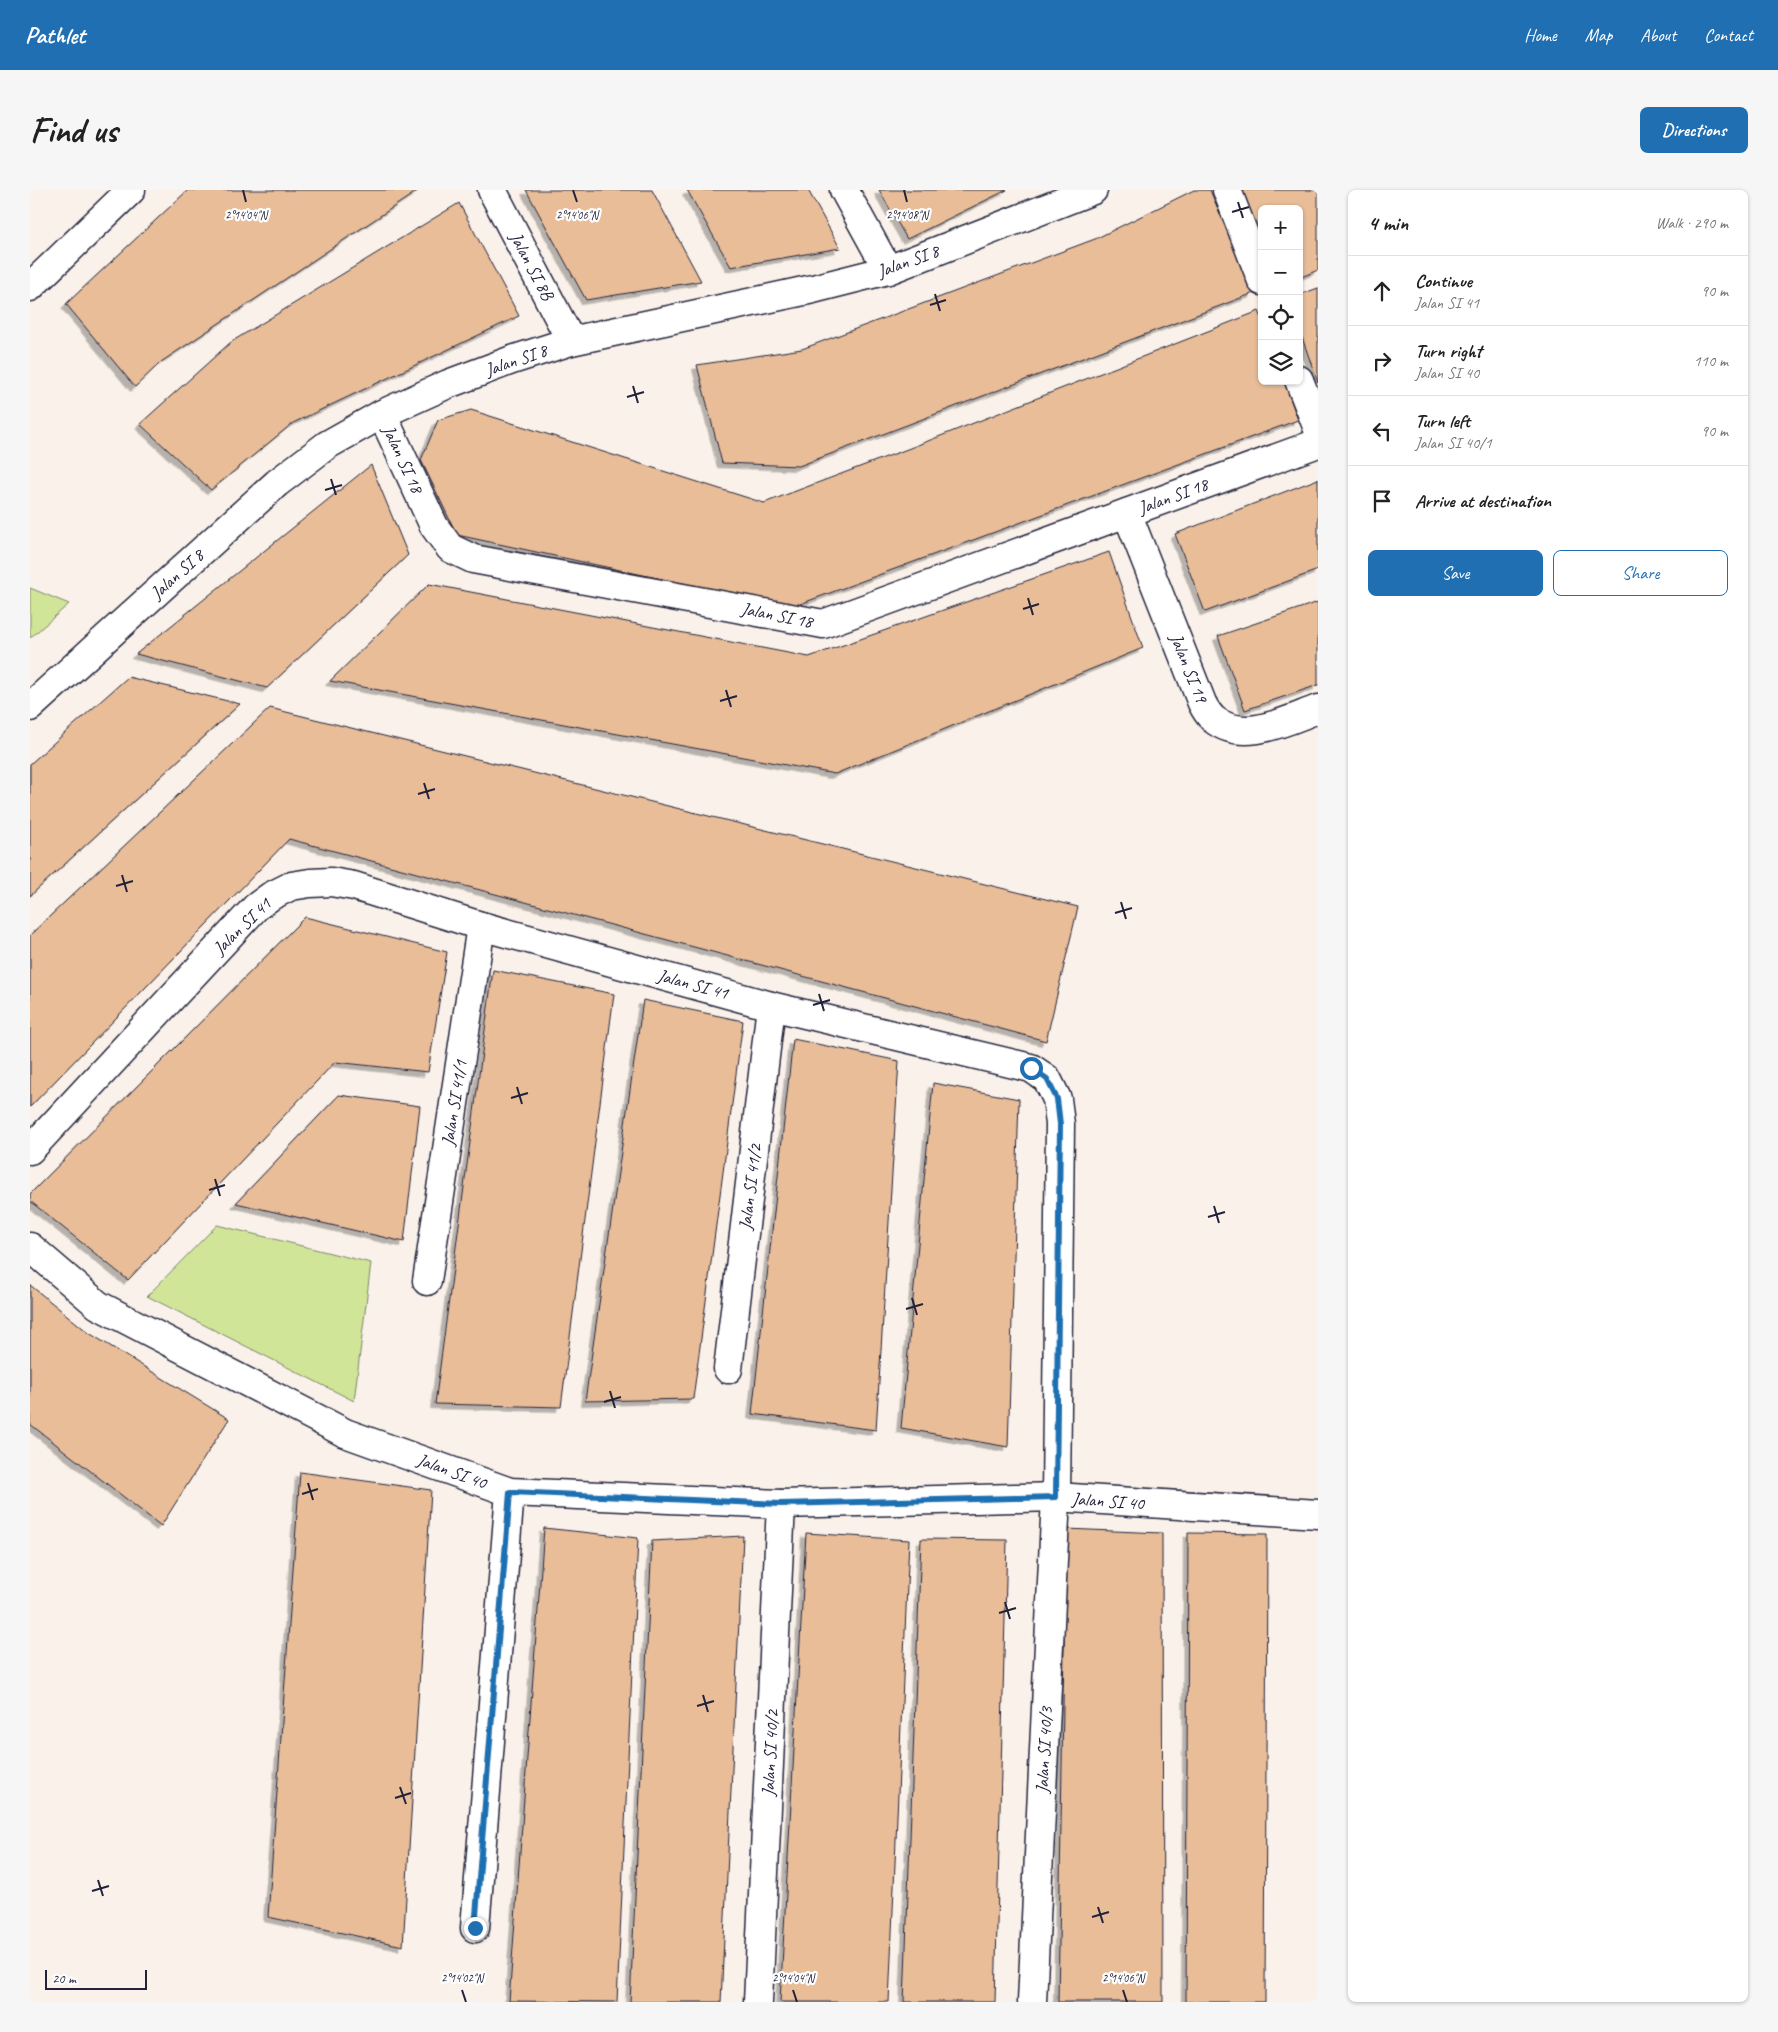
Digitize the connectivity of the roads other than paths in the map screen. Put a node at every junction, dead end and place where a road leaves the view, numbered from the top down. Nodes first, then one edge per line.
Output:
1 (131, 190) edge
2 (492, 190) edge
3 (844, 190) edge
4 (1093, 190) edge
5 (1227, 190) edge
6 (888, 270) junction
7 (1258, 271) edge
8 (30, 287) edge
9 (571, 342) junction
10 (1301, 385) edge
11 (382, 414) junction
12 (1318, 429) edge
13 (1318, 442) edge
14 (1127, 512) junction
15 (30, 707) edge
16 (1318, 709) edge
17 (481, 926) junction
18 (771, 1006) junction
19 (30, 1150) edge
20 (30, 1247) edge
21 (427, 1281) dead end
22 (728, 1369) dead end
23 (510, 1492) junction
24 (1056, 1497) junction
25 (781, 1504) junction
26 (1318, 1514) edge
27 (475, 1928) dead end
28 (758, 2002) edge
29 (1032, 2002) edge

1 - 8 street
2 - 9 street, Jalan SI 8B
3 - 6 street
4 - 6 street, Jalan SI 8
5 - 7 street
6 - 9 street, Jalan SI 8
9 - 11 street, Jalan SI 8
10 - 12 street
11 - 14 street, Jalan SI 18
11 - 15 street, Jalan SI 8
13 - 14 street, Jalan SI 18
14 - 16 street, Jalan SI 19
17 - 18 street, Jalan SI 41
17 - 19 street, Jalan SI 41
17 - 21 street, Jalan SI 41/1
18 - 22 street, Jalan SI 41/2
18 - 24 street, Jalan SI 41
20 - 23 street, Jalan SI 40
23 - 25 street, Jalan SI 40
23 - 27 street
24 - 25 street, Jalan SI 40
24 - 26 street, Jalan SI 40
24 - 29 street, Jalan SI 40/3
25 - 28 street, Jalan SI 40/2

